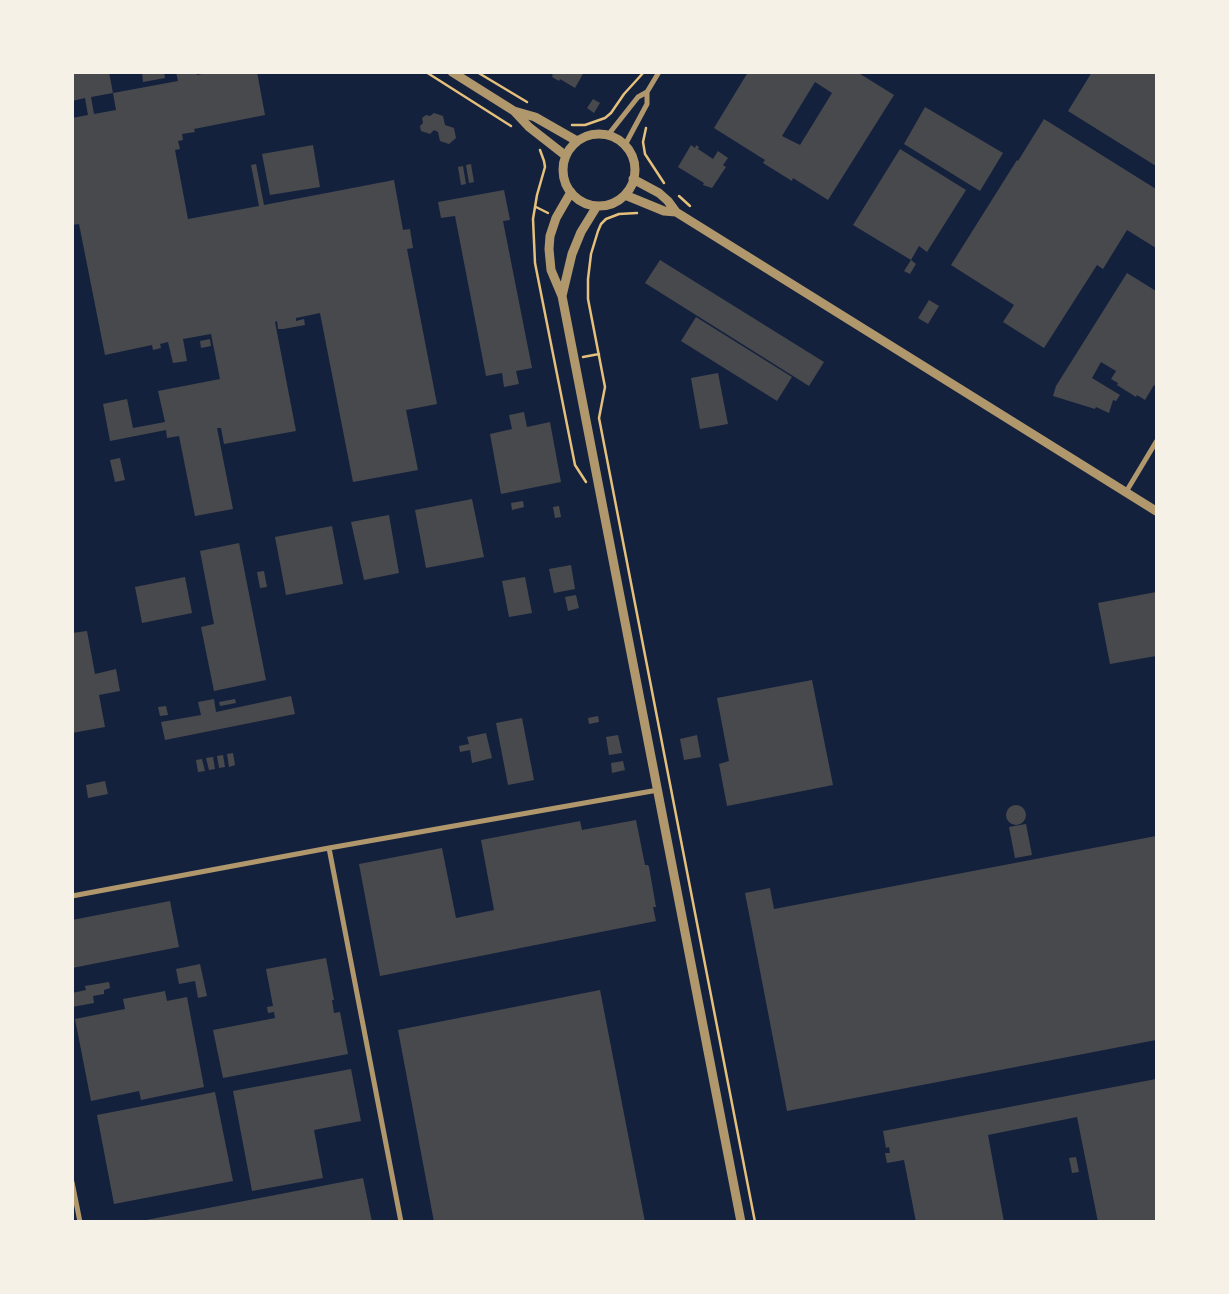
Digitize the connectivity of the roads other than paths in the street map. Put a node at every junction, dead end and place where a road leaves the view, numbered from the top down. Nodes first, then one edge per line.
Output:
1 (452, 72) edge
2 (659, 72) edge
3 (647, 92) junction
4 (514, 111) junction
5 (608, 135) junction
6 (577, 141) junction
7 (625, 145) junction
8 (566, 156) junction
9 (634, 179) junction
10 (571, 192) junction
11 (625, 195) junction
12 (597, 206) junction
13 (676, 212) junction
14 (562, 296) junction
15 (1156, 442) edge
16 (1126, 492) junction
17 (1156, 511) edge
18 (658, 790) junction
19 (329, 848) junction
20 (72, 896) edge
21 (72, 1182) edge
22 (80, 1222) edge
23 (401, 1222) edge
24 (741, 1222) edge

1 - 4 street
2 - 3 street
3 - 5 street
3 - 7 street
4 - 6 street
4 - 8 street
5 - 6 street
5 - 7 street
6 - 8 street
7 - 9 street
8 - 10 street
9 - 11 street
9 - 13 street
10 - 12 street
10 - 14 street
11 - 12 street
11 - 13 street
12 - 14 street
13 - 16 street
14 - 18 street
15 - 16 street
16 - 17 street
18 - 19 street
18 - 24 street
19 - 20 street
19 - 23 street
21 - 22 street

